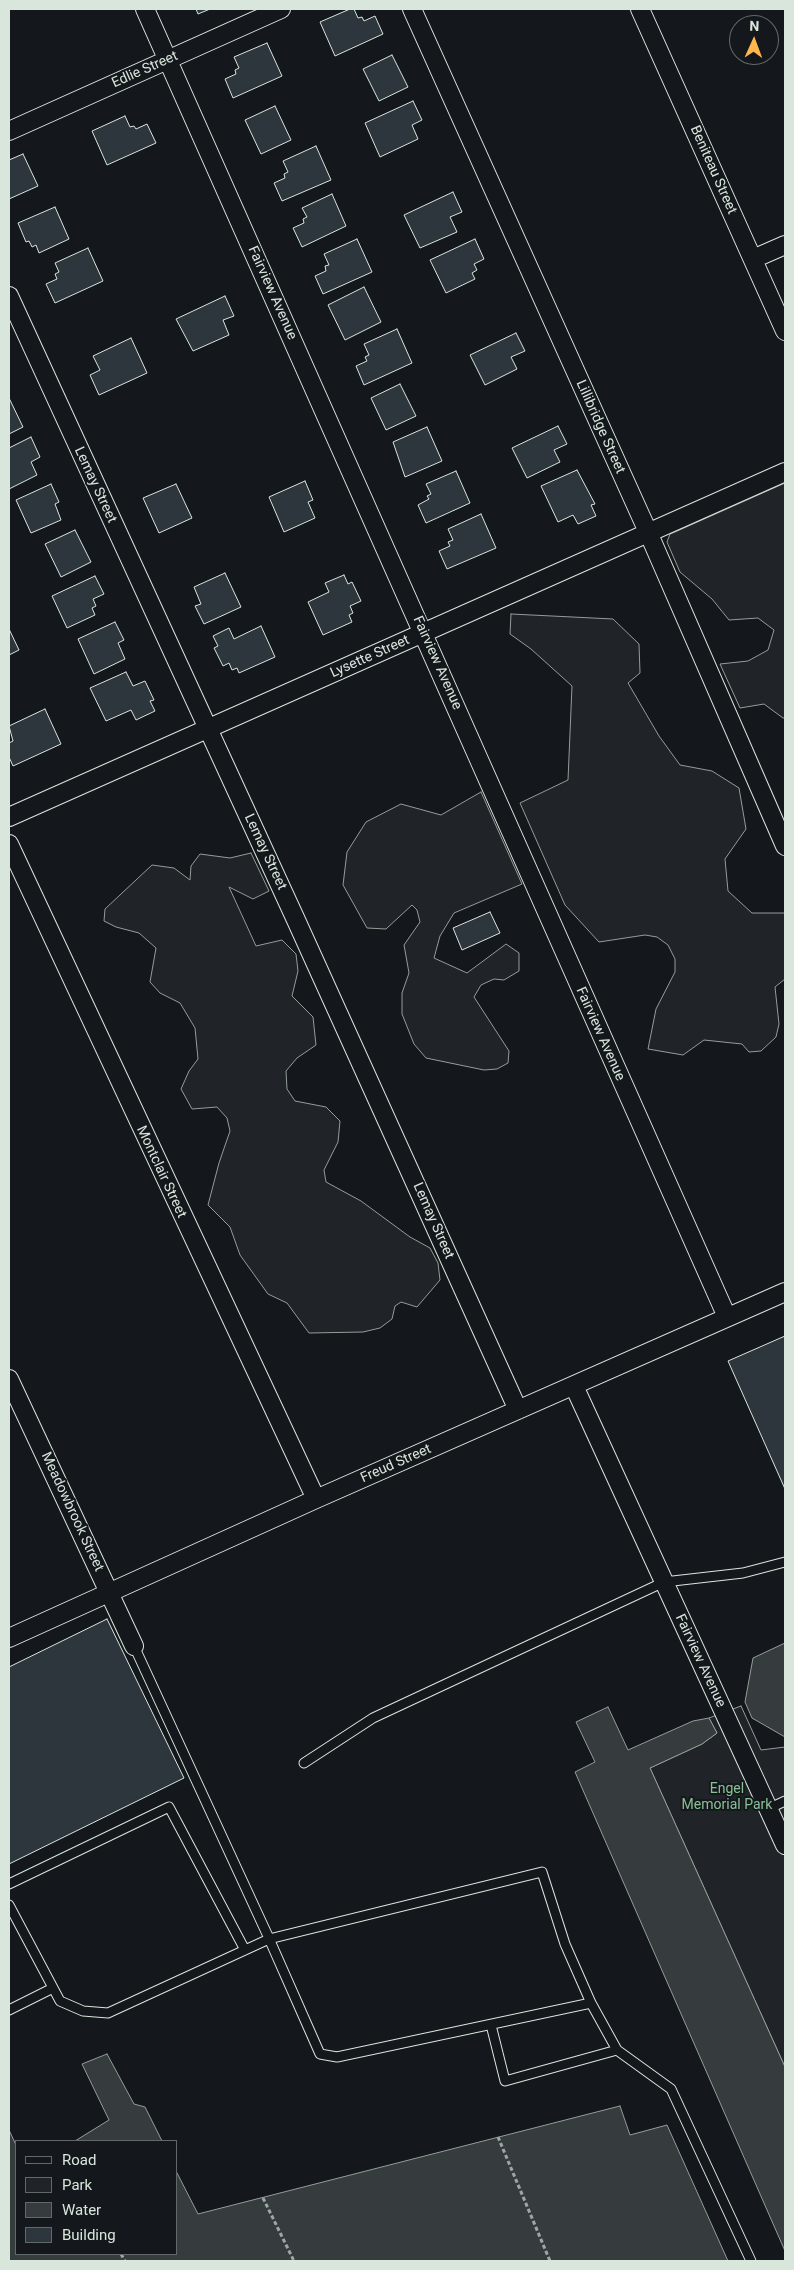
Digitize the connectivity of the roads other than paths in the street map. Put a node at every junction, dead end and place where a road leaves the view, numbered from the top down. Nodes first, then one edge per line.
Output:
1 (145, 9) edge
2 (281, 9) edge
3 (412, 9) edge
4 (640, 9) edge
5 (168, 59) junction
6 (9, 131) edge
7 (785, 245) edge
8 (753, 258) junction
9 (9, 296) edge
10 (785, 331) edge
11 (785, 472) edge
12 (648, 532) junction
13 (424, 633) junction
14 (208, 728) junction
15 (9, 817) edge
16 (9, 844) edge
17 (785, 846) edge
18 (785, 1292) edge
19 (727, 1318) junction
20 (9, 1379) edge
21 (574, 1386) junction
22 (518, 1410) junction
23 (316, 1499) junction
24 (785, 1562) edge
25 (664, 1582) junction
26 (110, 1593) junction
27 (9, 1638) edge
28 (134, 1646) joint
29 (304, 1763) dead end
30 (785, 1801) edge
31 (768, 1808) junction
32 (784, 1839) edge
33 (9, 1884) edge
34 (9, 1905) edge
35 (269, 1939) junction
36 (245, 1950) junction
37 (53, 1988) junction
38 (590, 2003) junction
39 (9, 2010) edge
40 (491, 2025) junction
41 (617, 2050) junction
42 (751, 2261) edge

1 - 5 street, Fairview Avenue
2 - 5 street, Edlie Street
3 - 12 street, Lillibridge Street
4 - 8 street, Beniteau Street
5 - 6 street, Edlie Street
5 - 13 street, Fairview Avenue
7 - 8 street
8 - 10 street, Beniteau Street
9 - 14 street, Lemay Street
11 - 12 street, Lysette Street
12 - 13 street, Lysette Street
12 - 17 street, Lillibridge Street
13 - 14 street, Lysette Street
13 - 19 street, Fairview Avenue
14 - 15 street, Lysette Street
14 - 22 street, Lemay Street
16 - 23 street, Montclair Street
18 - 19 street, Freud Street
19 - 21 street, Freud Street
20 - 26 street, Meadowbrook Street
21 - 22 street, Freud Street
21 - 25 street, Fairview Avenue
22 - 23 street, Freud Street
23 - 26 street, Freud Street
24 - 25 lane
25 - 29 lane
25 - 31 street, Fairview Avenue
26 - 27 street, Freud Street
26 - 28 street, Meadowbrook Street
28 - 35 lane
30 - 31 lane
31 - 32 street, Fairview Avenue
33 - 36 lane
34 - 37 lane
35 - 36 lane
35 - 38 lane
35 - 40 lane
36 - 37 lane
37 - 39 lane
38 - 40 lane
38 - 41 lane
40 - 41 lane
41 - 42 lane

